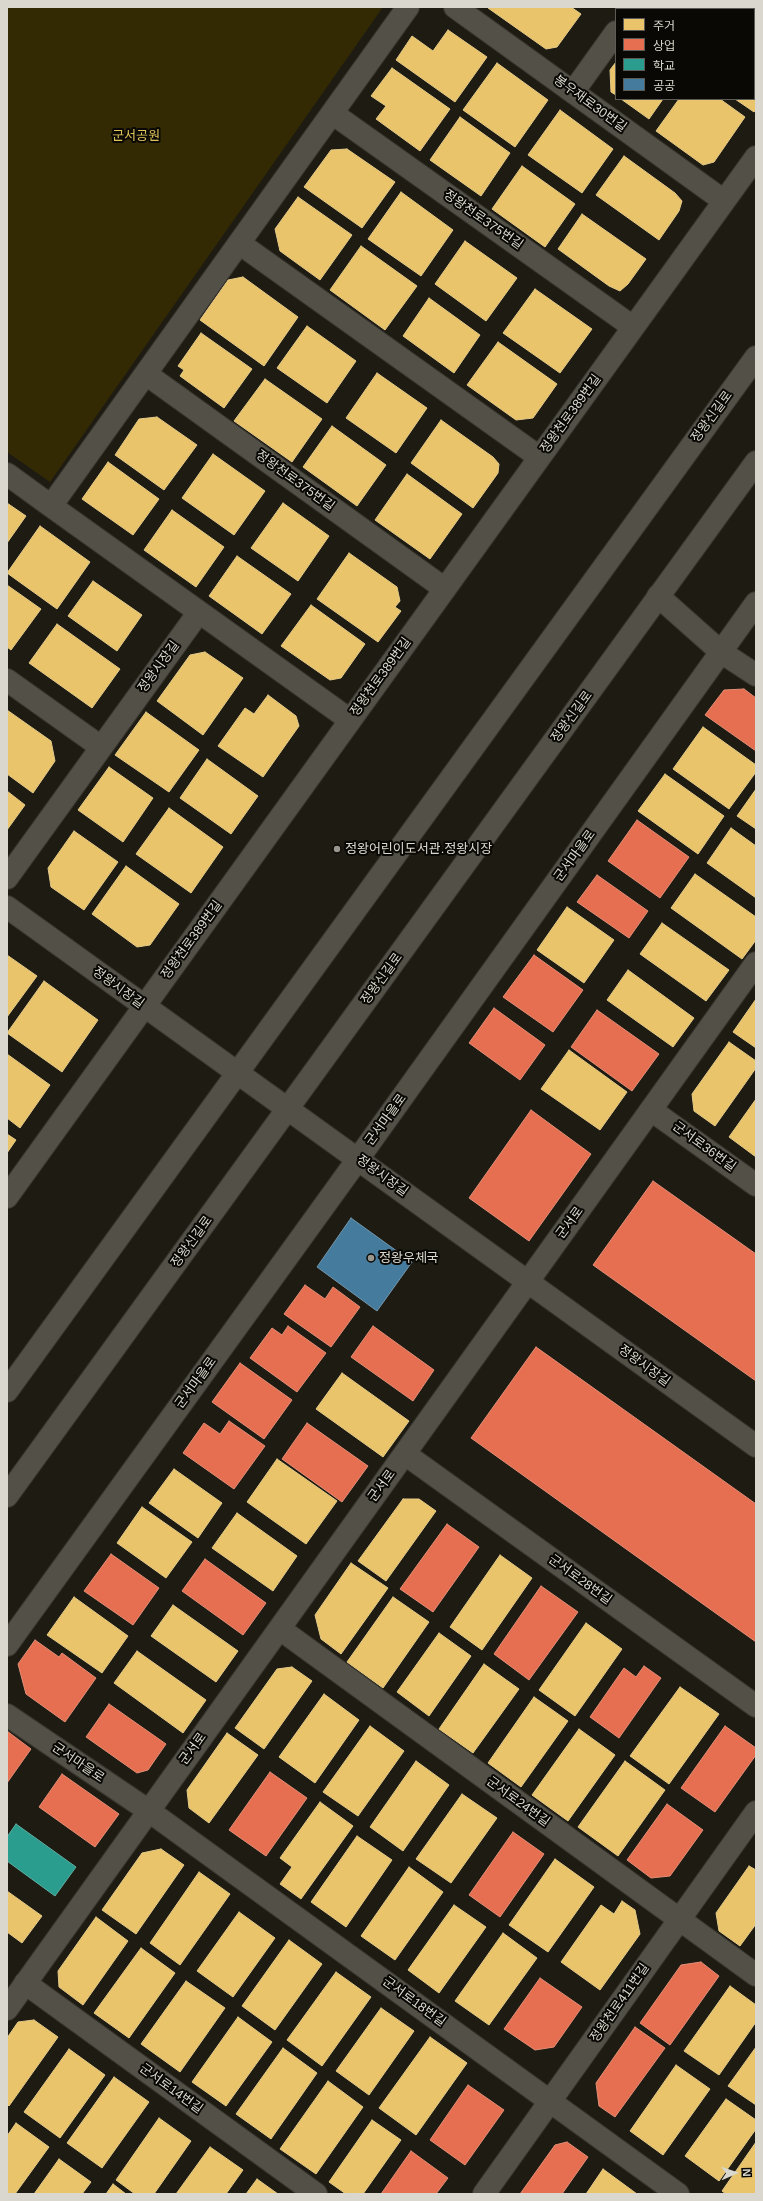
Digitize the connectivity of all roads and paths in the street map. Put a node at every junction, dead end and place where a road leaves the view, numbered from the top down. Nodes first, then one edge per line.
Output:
1 (408, 7) edge
2 (454, 7) edge
3 (615, 33) edge
4 (573, 92) junction
5 (332, 113) junction
6 (756, 157) edge
7 (724, 200) junction
8 (239, 243) junction
9 (633, 327) junction
10 (756, 357) edge
11 (146, 374) junction
12 (539, 457) junction
13 (756, 462) edge
14 (7, 474) edge
15 (51, 506) junction
16 (445, 589) junction
17 (658, 596) junction
18 (756, 603) edge
19 (199, 612) junction
20 (721, 652) junction
21 (756, 675) edge
22 (7, 680) edge
23 (350, 720) junction
24 (101, 747) junction
25 (7, 878) edge
26 (7, 907) edge
27 (756, 963) edge
28 (144, 1006) junction
29 (238, 1073) junction
30 (288, 1109) junction
31 (651, 1110) junction
32 (358, 1159) junction
33 (756, 1185) edge
34 (7, 1197) edge
35 (528, 1282) junction
36 (7, 1391) edge
37 (756, 1446) edge
38 (405, 1454) junction
39 (7, 1496) edge
40 (280, 1628) junction
41 (7, 1645) edge
42 (756, 1706) edge
43 (7, 1715) edge
44 (149, 1811) junction
45 (756, 1812) edge
46 (679, 1920) junction
47 (756, 1976) edge
48 (25, 1983) junction
49 (7, 2009) edge
50 (550, 2101) junction
51 (316, 2194) edge
52 (484, 2194) edge
53 (678, 2194) edge

1 - 5 street
2 - 4 street, 봉우재로30번길
3 - 4 street
4 - 7 street, 봉우재로30번길
5 - 8 street
5 - 9 street, 정왕천로375번길
6 - 7 street, 정왕천로389번길
7 - 9 street, 정왕천로389번길
8 - 11 street
8 - 12 street
9 - 12 street, 정왕천로389번길
10 - 29 street, 정왕신길로
11 - 15 street
11 - 16 street, 정왕천로375번길
12 - 16 street, 정왕천로389번길
13 - 17 street, 정왕신길로
14 - 15 street
15 - 19 street
16 - 23 street, 정왕천로389번길
17 - 20 street
17 - 30 street, 정왕신길로
18 - 20 street, 군서마을로
19 - 23 street
19 - 24 street, 정왕시장길
20 - 21 street
20 - 32 street, 군서마을로
22 - 24 street
23 - 28 street, 정왕천로389번길
24 - 25 street, 정왕시장길
26 - 28 street, 정왕시장길
27 - 31 street, 군서로
28 - 29 street, 정왕시장길
28 - 34 street, 정왕천로389번길
29 - 30 street, 정왕시장길
29 - 36 street, 정왕신길로
30 - 32 street, 정왕시장길
30 - 39 street, 정왕신길로
31 - 33 street, 군서로36번길
31 - 35 street, 군서로
32 - 35 street, 정왕시장길
32 - 41 street, 군서마을로
35 - 37 street, 정왕시장길
35 - 38 street, 군서로
38 - 40 street, 군서로
38 - 42 street, 군서로28번길
40 - 44 street, 군서로
40 - 46 street, 군서로24번길
43 - 44 street, 군서마을로
44 - 48 street, 군서로
44 - 50 street, 군서로18번길
45 - 46 street, 정왕천로411번길
46 - 47 street, 군서로24번길
46 - 50 street, 정왕천로411번길
48 - 49 street, 군서로
48 - 51 street, 군서로14번길
50 - 52 street, 정왕천로411번길
50 - 53 street, 군서로18번길

